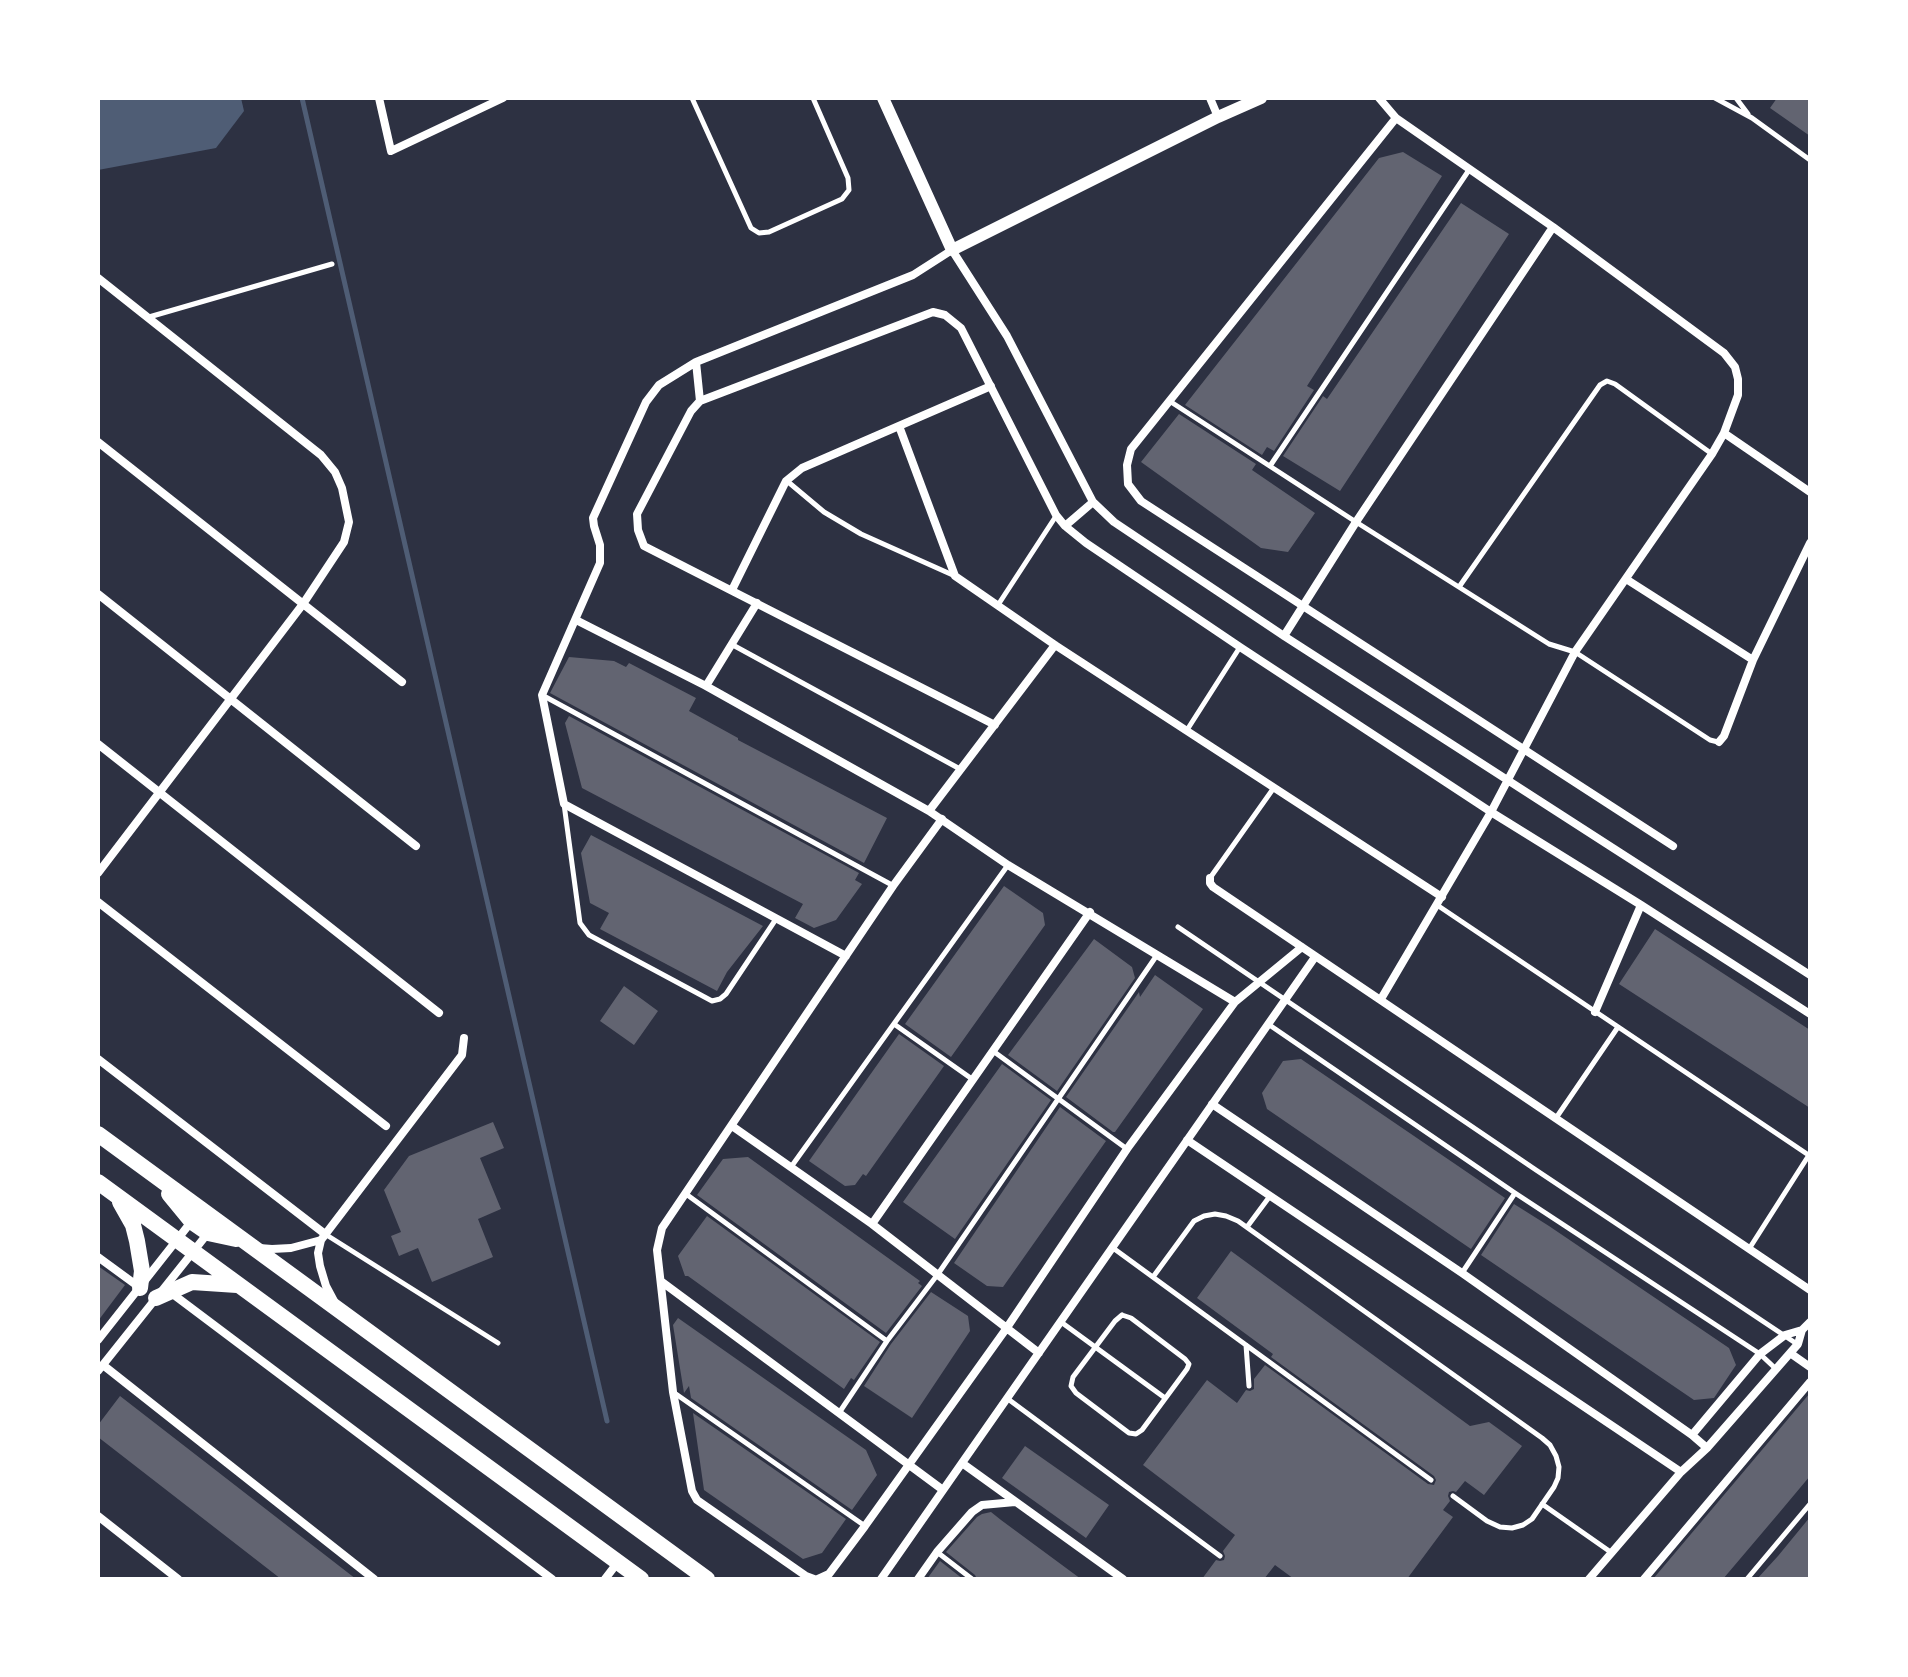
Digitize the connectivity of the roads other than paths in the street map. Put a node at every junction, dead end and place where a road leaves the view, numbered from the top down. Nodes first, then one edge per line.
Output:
1 (379, 98) edge
2 (503, 98) edge
3 (692, 98) edge
4 (813, 98) edge
5 (883, 98) edge
6 (1210, 98) edge
7 (1261, 98) edge
8 (1379, 98) edge
9 (1715, 98) edge
10 (1736, 98) edge
11 (1218, 117) junction
12 (1396, 118) junction
13 (1752, 118) junction
14 (1810, 160) edge
15 (1469, 170) junction
16 (1553, 227) junction
17 (952, 250) junction
18 (332, 264) dead end
19 (98, 278) edge
20 (148, 317) junction
21 (696, 362) junction
22 (991, 386) junction
23 (700, 401) junction
24 (1171, 402) junction
25 (899, 426) junction
26 (1724, 433) junction
27 (98, 442) edge
28 (1712, 454) junction
29 (1270, 466) junction
30 (786, 481) junction
31 (1810, 492) edge
32 (1093, 502) junction
33 (1056, 515) junction
34 (1356, 522) junction
35 (1065, 526) junction
36 (1810, 543) edge
37 (955, 576) junction
38 (1626, 579) junction
39 (1459, 587) junction
40 (732, 590) junction
41 (98, 594) edge
42 (757, 603) junction
43 (303, 604) junction
44 (998, 606) junction
45 (1302, 607) junction
46 (576, 620) junction
47 (1284, 636) junction
48 (731, 644) junction
49 (1055, 645) junction
50 (1240, 647) junction
51 (1575, 652) junction
52 (1753, 660) junction
53 (402, 682) dead end
54 (706, 686) junction
55 (542, 695) junction
56 (229, 699) junction
57 (995, 725) junction
58 (1186, 730) junction
59 (1719, 742) joint
60 (98, 744) edge
61 (1524, 749) junction
62 (961, 769) junction
63 (1508, 779) junction
64 (1273, 789) junction
65 (159, 792) junction
66 (564, 804) junction
67 (929, 811) junction
68 (1491, 812) junction
69 (942, 819) junction
70 (416, 846) dead end
71 (1673, 846) dead end
72 (1008, 865) junction
73 (98, 873) edge
74 (1210, 878) joint
75 (893, 886) junction
76 (1439, 901) junction
77 (98, 902) edge
78 (1641, 905) junction
79 (1090, 912) junction
80 (776, 918) junction
81 (1178, 927) dead end
82 (1302, 947) junction
83 (1157, 955) junction
84 (846, 956) junction
85 (1315, 957) junction
86 (1810, 975) edge
87 (1259, 981) junction
88 (1286, 999) junction
89 (1381, 999) junction
90 (1235, 1002) junction
91 (1595, 1012) junction
92 (439, 1013) dead end
93 (1810, 1014) edge
94 (894, 1024) junction
95 (1268, 1024) junction
96 (1618, 1027) junction
97 (464, 1038) dead end
98 (992, 1050) junction
99 (98, 1059) edge
100 (972, 1079) junction
101 (1057, 1098) junction
102 (1212, 1104) junction
103 (1556, 1118) junction
104 (386, 1126) dead end
105 (732, 1126) junction
106 (98, 1134) edge
107 (1187, 1140) junction
108 (1127, 1149) junction
109 (1809, 1156) edge
110 (791, 1167) junction
111 (149, 1172) junction
112 (98, 1182) edge
113 (1515, 1193) junction
114 (686, 1194) junction
115 (116, 1195) junction
116 (1270, 1196) junction
117 (192, 1222) junction
118 (872, 1224) junction
119 (1247, 1227) junction
120 (208, 1233) junction
121 (323, 1237) junction
122 (177, 1240) junction
123 (248, 1244) junction
124 (1112, 1247) junction
125 (1749, 1249) junction
126 (193, 1252) junction
127 (98, 1257) edge
128 (1462, 1273) junction
129 (938, 1274) junction
130 (1153, 1277) junction
131 (662, 1282) junction
132 (238, 1285) junction
133 (140, 1288) junction
134 (1810, 1290) edge
135 (163, 1295) junction
136 (341, 1312) junction
137 (1060, 1322) junction
138 (1810, 1322) edge
139 (1006, 1329) junction
140 (1802, 1330) junction
141 (1785, 1335) junction
142 (98, 1340) edge
143 (887, 1341) junction
144 (498, 1343) dead end
145 (1245, 1344) junction
146 (1798, 1344) junction
147 (1095, 1347) junction
148 (1039, 1353) junction
149 (1790, 1353) junction
150 (1760, 1354) junction
151 (1810, 1367) edge
152 (100, 1368) edge
153 (1776, 1369) junction
154 (1810, 1382) edge
155 (1249, 1386) dead end
156 (673, 1392) junction
157 (1007, 1398) junction
158 (1165, 1398) junction
159 (839, 1413) junction
160 (1692, 1435) junction
161 (1707, 1448) junction
162 (909, 1463) junction
163 (962, 1463) junction
164 (1681, 1472) junction
165 (1431, 1480) dead end
166 (943, 1490) junction
167 (1453, 1496) dead end
168 (1016, 1502) junction
169 (1542, 1504) junction
170 (1810, 1504) edge
171 (98, 1516) edge
172 (865, 1526) junction
173 (937, 1552) junction
174 (1612, 1553) junction
175 (1220, 1556) dead end
176 (618, 1562) junction
177 (178, 1579) edge
178 (374, 1579) edge
179 (552, 1579) edge
180 (605, 1579) edge
181 (641, 1579) edge
182 (707, 1579) edge
183 (816, 1579) edge
184 (881, 1579) edge
185 (918, 1579) edge
186 (972, 1579) edge
187 (1123, 1579) edge
188 (1589, 1579) edge
189 (1644, 1579) edge
190 (1747, 1579) edge

1 - 2 street
3 - 4 lane
5 - 17 street
6 - 11 street
7 - 11 street
8 - 12 street
9 - 13 lane
10 - 13 lane
11 - 17 street
12 - 15 street
12 - 24 street
13 - 14 lane
15 - 16 street
15 - 29 lane
16 - 26 street
16 - 34 street
17 - 21 street
17 - 32 street
18 - 20 lane
19 - 20 street
20 - 43 street
21 - 23 street
21 - 46 street
22 - 23 street
22 - 25 street
22 - 33 street
23 - 40 street
24 - 29 lane
24 - 45 street
25 - 30 street
25 - 37 street
26 - 28 street
26 - 31 street
27 - 43 street
28 - 38 street
28 - 39 lane
29 - 34 lane
30 - 37 lane
30 - 40 street
32 - 35 street
32 - 47 street
33 - 35 street
33 - 44 lane
34 - 39 lane
34 - 45 street
35 - 50 street
36 - 52 street
37 - 44 street
38 - 51 street
38 - 52 street
39 - 51 lane
40 - 42 street
41 - 56 street
42 - 48 street
42 - 57 street
43 - 53 street
43 - 56 street
44 - 49 street
45 - 47 street
45 - 61 street
46 - 54 street
46 - 55 street
47 - 63 street
48 - 54 street
48 - 62 lane
49 - 57 street
49 - 58 street
50 - 58 lane
50 - 68 street
51 - 59 lane
51 - 61 street
52 - 59 street
54 - 67 street
55 - 66 street
55 - 75 lane
56 - 65 street
56 - 70 street
57 - 62 street
58 - 64 street
60 - 65 street
61 - 63 street
61 - 71 street
62 - 67 street
63 - 68 street
63 - 86 street
64 - 74 lane
64 - 76 street
65 - 73 street
65 - 92 street
66 - 80 street
66 - 80 lane
67 - 69 street
68 - 76 street
68 - 78 street
69 - 72 street
69 - 75 street
72 - 79 street
72 - 94 lane
74 - 82 street
75 - 84 street
76 - 89 street
76 - 91 lane
77 - 104 street
78 - 91 street
78 - 93 street
79 - 83 street
79 - 98 street
80 - 84 street
81 - 87 lane
82 - 85 street
82 - 87 street
83 - 90 street
83 - 101 lane
84 - 105 street
85 - 88 street
85 - 89 street
87 - 88 lane
87 - 90 street
88 - 95 street
88 - 141 lane
89 - 103 street
90 - 108 street
91 - 96 lane
94 - 100 lane
94 - 110 lane
95 - 102 street
95 - 113 lane
96 - 103 lane
96 - 109 lane
97 - 121 street
98 - 100 street
98 - 101 lane
99 - 121 street
100 - 118 street
101 - 108 lane
101 - 129 lane
102 - 107 street
102 - 128 street
103 - 125 street
105 - 110 street
105 - 114 street
106 - 111 main road
107 - 116 street
107 - 124 street
108 - 139 street
109 - 125 lane
110 - 118 street
111 - 117 main road
111 - 123 main road
112 - 115 main road
113 - 128 lane
113 - 150 lane
114 - 131 street
114 - 143 lane
115 - 122 main road
115 - 133 main road
116 - 119 lane
116 - 164 street
117 - 120 main road
117 - 122 street
118 - 129 street
119 - 130 lane
119 - 169 lane
120 - 123 main road
120 - 126 street
121 - 123 street
121 - 136 street
121 - 144 lane
122 - 126 main road
122 - 133 street
123 - 136 main road
124 - 130 lane
124 - 137 street
125 - 134 street
126 - 132 main road
126 - 135 street
127 - 133 street
128 - 160 street
129 - 139 street
129 - 143 lane
130 - 145 lane
131 - 156 street
131 - 159 street
132 - 135 main road
132 - 176 main road
133 - 142 street
135 - 152 street
135 - 179 street
136 - 182 main road
137 - 147 lane
137 - 148 street
138 - 140 street
139 - 148 street
139 - 162 street
140 - 141 street
140 - 146 street
141 - 146 lane
141 - 150 street
143 - 159 lane
145 - 155 lane
145 - 165 lane
146 - 149 street
147 - 158 lane
147 - 158 lane
147 - 158 lane
148 - 157 street
149 - 151 street
149 - 153 street
150 - 153 lane
150 - 160 street
152 - 178 street
153 - 161 street
154 - 189 street
156 - 172 lane
156 - 183 street
157 - 163 street
157 - 175 lane
159 - 162 street
160 - 161 street
161 - 164 street
162 - 166 street
162 - 172 street
163 - 166 street
163 - 168 street
164 - 174 street
166 - 184 street
167 - 169 lane
168 - 173 street
168 - 187 street
169 - 174 lane
170 - 190 lane
171 - 177 street
172 - 183 street
173 - 185 street
173 - 186 lane
174 - 188 street
176 - 180 street
176 - 181 main road

